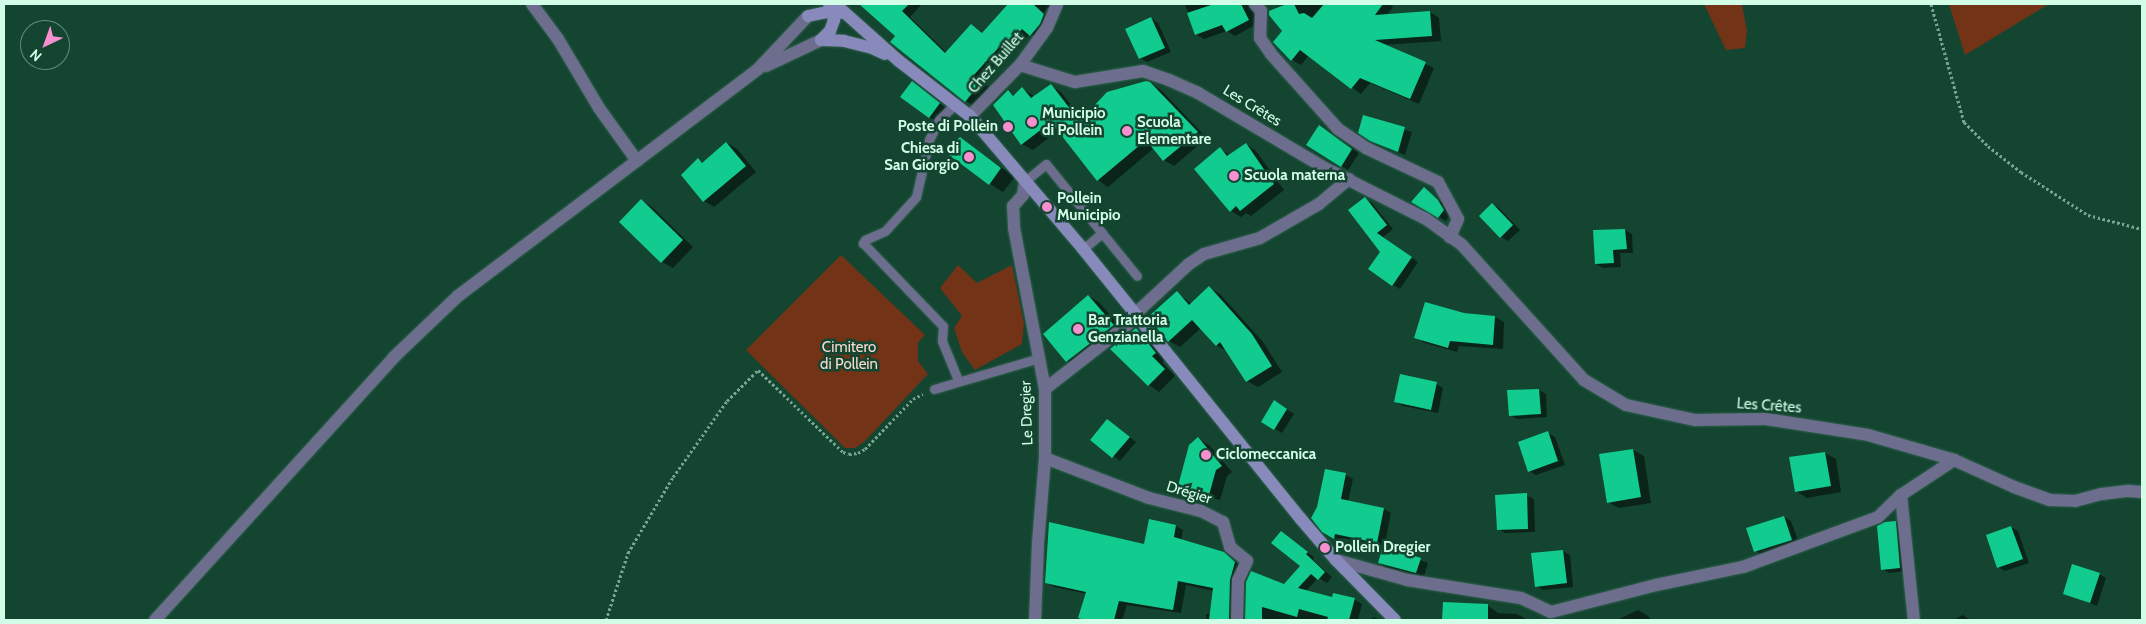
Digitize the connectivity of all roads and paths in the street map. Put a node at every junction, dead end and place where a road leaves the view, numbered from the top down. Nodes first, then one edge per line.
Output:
1 (532, 4) edge
2 (813, 4) edge
3 (1057, 4) edge
4 (1255, 4) edge
5 (1931, 4) edge
6 (832, 6) edge
7 (808, 16) junction
8 (821, 40) junction
9 (899, 61) junction
10 (1020, 65) junction
11 (758, 70) junction
12 (956, 104) junction
13 (970, 116) junction
14 (637, 161) junction
15 (1349, 179) junction
16 (1025, 181) junction
17 (2142, 228) edge
18 (1102, 233) junction
19 (1450, 237) junction
20 (1083, 249) junction
21 (1137, 276) dead end
22 (1136, 316) junction
23 (1040, 358) junction
24 (958, 380) junction
25 (934, 389) joint
26 (1045, 389) junction
27 (1045, 458) junction
28 (1954, 460) junction
29 (2142, 492) edge
30 (1901, 495) junction
31 (1336, 560) junction
32 (155, 620) edge
33 (606, 620) edge
34 (1036, 620) edge
35 (1237, 620) edge
36 (1395, 620) edge
37 (1914, 620) edge

1 - 14 street
2 - 7 main road
3 - 10 street, Chez Buillet
4 - 19 street
5 - 17 path
6 - 7 main road
6 - 8 main road
6 - 9 main road
7 - 11 street
8 - 9 main road
8 - 11 street
9 - 12 main road
10 - 13 street, Chez Buillet
10 - 15 street, Les Crêtes
11 - 14 street
12 - 13 main road
12 - 24 lane
13 - 16 main road
14 - 32 street
15 - 19 street, Les Crêtes
15 - 22 street
16 - 18 lane
16 - 20 main road
16 - 23 street, Le Dregier
18 - 20 lane
18 - 21 lane
19 - 28 street, Les Crêtes
20 - 22 main road
22 - 26 street
22 - 31 main road
23 - 24 lane
23 - 26 street, Le Dregier
24 - 25 lane
25 - 33 path
26 - 27 street, Le Dregier
27 - 34 street, Le Dregier
27 - 35 street, Drégier
28 - 29 street, Les Crêtes
28 - 30 street
30 - 31 street
30 - 37 street
31 - 36 main road

